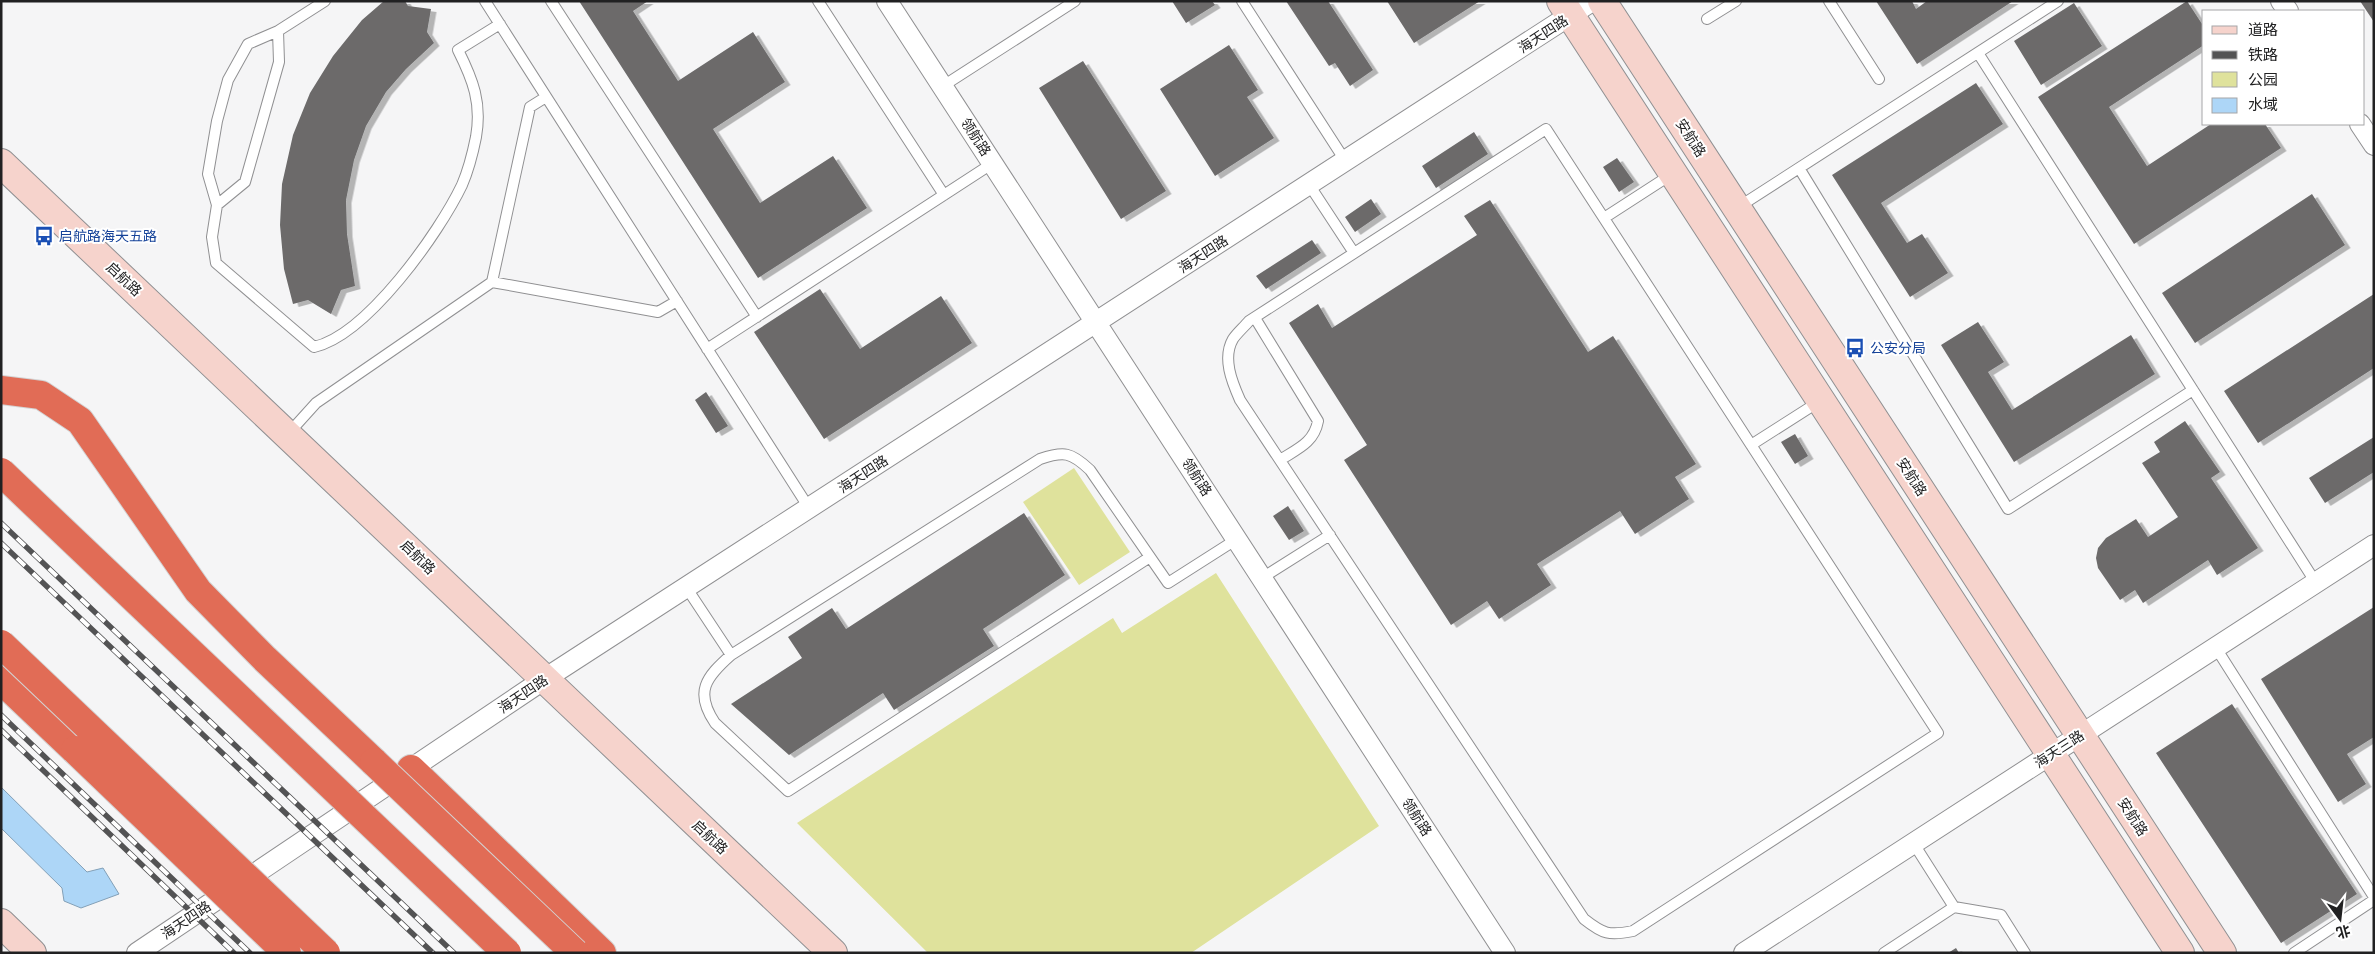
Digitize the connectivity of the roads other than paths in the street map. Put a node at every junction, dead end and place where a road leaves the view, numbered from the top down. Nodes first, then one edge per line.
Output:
1 (325, 1) edge
2 (551, 1) edge
3 (818, 1) edge
4 (888, 1) edge
5 (1075, 1) edge
6 (1242, 1) edge
7 (1602, 1) edge
8 (1736, 1) edge
9 (1829, 1) edge
10 (2058, 1) edge
11 (487, 2) edge
12 (1574, 6) edge
13 (1707, 19) dead end
14 (500, 24) junction
15 (278, 32) junction
16 (1978, 53) junction
17 (1879, 79) dead end
18 (943, 86) junction
19 (546, 97) junction
20 (2361, 125) edge
21 (2374, 145) edge
22 (1346, 162) junction
23 (1, 163) edge
24 (994, 163) junction
25 (1799, 168) junction
26 (1674, 173) junction
27 (1310, 186) junction
28 (944, 195) junction
29 (217, 205) junction
30 (1736, 208) junction
31 (1604, 218) junction
32 (1354, 253) junction
33 (492, 282) junction
34 (677, 302) junction
35 (757, 317) junction
36 (1255, 318) junction
37 (1097, 322) junction
38 (708, 349) junction
39 (1, 390) edge
40 (2193, 390) junction
41 (1821, 400) junction
42 (288, 434) junction
43 (1751, 445) junction
44 (1280, 460) junction
45 (1, 472) edge
46 (810, 508) junction
47 (1330, 535) junction
48 (1237, 539) junction
49 (2374, 545) edge
50 (1150, 557) junction
51 (1262, 578) junction
52 (2316, 583) junction
53 (686, 587) junction
54 (1, 644) edge
55 (2216, 648) junction
56 (731, 655) junction
57 (1, 680) edge
58 (543, 680) junction
59 (2080, 736) junction
60 (2052, 754) junction
61 (411, 769) junction
62 (1914, 844) junction
63 (2374, 899) edge
64 (1954, 907) junction
65 (1, 923) edge
66 (32, 953) edge
67 (137, 953) edge
68 (287, 953) edge
69 (326, 953) edge
70 (507, 953) edge
71 (575, 953) edge
72 (602, 953) edge
73 (833, 953) edge
74 (1505, 953) edge
75 (1744, 953) edge
76 (1884, 953) edge
77 (2025, 953) edge
78 (2180, 953) edge
79 (2222, 953) edge
80 (2294, 953) edge

1 - 15 lane
2 - 35 lane
3 - 28 lane
4 - 18 street, 领航路
5 - 18 lane
6 - 22 lane
7 - 30 street, 安航路
8 - 13 lane
9 - 17 lane
10 - 16 lane
11 - 14 lane
12 - 22 street, 海天四路
12 - 26 street
14 - 19 lane
14 - 29 lane
15 - 29 lane
15 - 29 lane
16 - 25 lane
16 - 40 lane
18 - 24 street, 领航路
19 - 33 lane
19 - 34 lane
20 - 21 street
22 - 27 street, 海天四路
23 - 42 street, 启航路
24 - 28 lane
24 - 37 street, 领航路
25 - 30 lane
25 - 40 lane
26 - 31 lane
26 - 41 street
27 - 32 lane
27 - 37 street, 海天四路
28 - 35 lane
30 - 59 street, 安航路
31 - 32 lane
31 - 43 lane
32 - 36 lane
33 - 34 lane
33 - 42 lane
34 - 38 lane
35 - 38 lane
36 - 44 lane
36 - 44 lane
37 - 46 street, 海天四路
37 - 48 street, 领航路
38 - 46 lane
39 - 71 highway, bridge
40 - 52 lane
41 - 43 lane
41 - 60 street
42 - 58 street, 启航路
43 - 47 lane
44 - 47 lane
45 - 70 highway, bridge
46 - 53 street, 海天四路
47 - 51 lane
48 - 50 lane
48 - 51 street, 领航路
49 - 52 street, 海天三路
50 - 56 lane
50 - 56 lane
51 - 74 street, 领航路
52 - 55 street, 海天三路
53 - 56 lane
53 - 58 street, 海天四路
54 - 69 highway, bridge
55 - 59 street, 海天三路
55 - 63 lane
57 - 68 highway, bridge
58 - 61 street, 海天四路
58 - 73 street, 启航路
59 - 60 street, 海天三路
59 - 79 street, 安航路
60 - 62 street, 海天三路
60 - 78 street
61 - 67 street, 海天四路
61 - 72 highway
62 - 64 lane
62 - 75 street, 海天三路
63 - 80 lane
64 - 76 lane
64 - 77 lane
65 - 66 street

